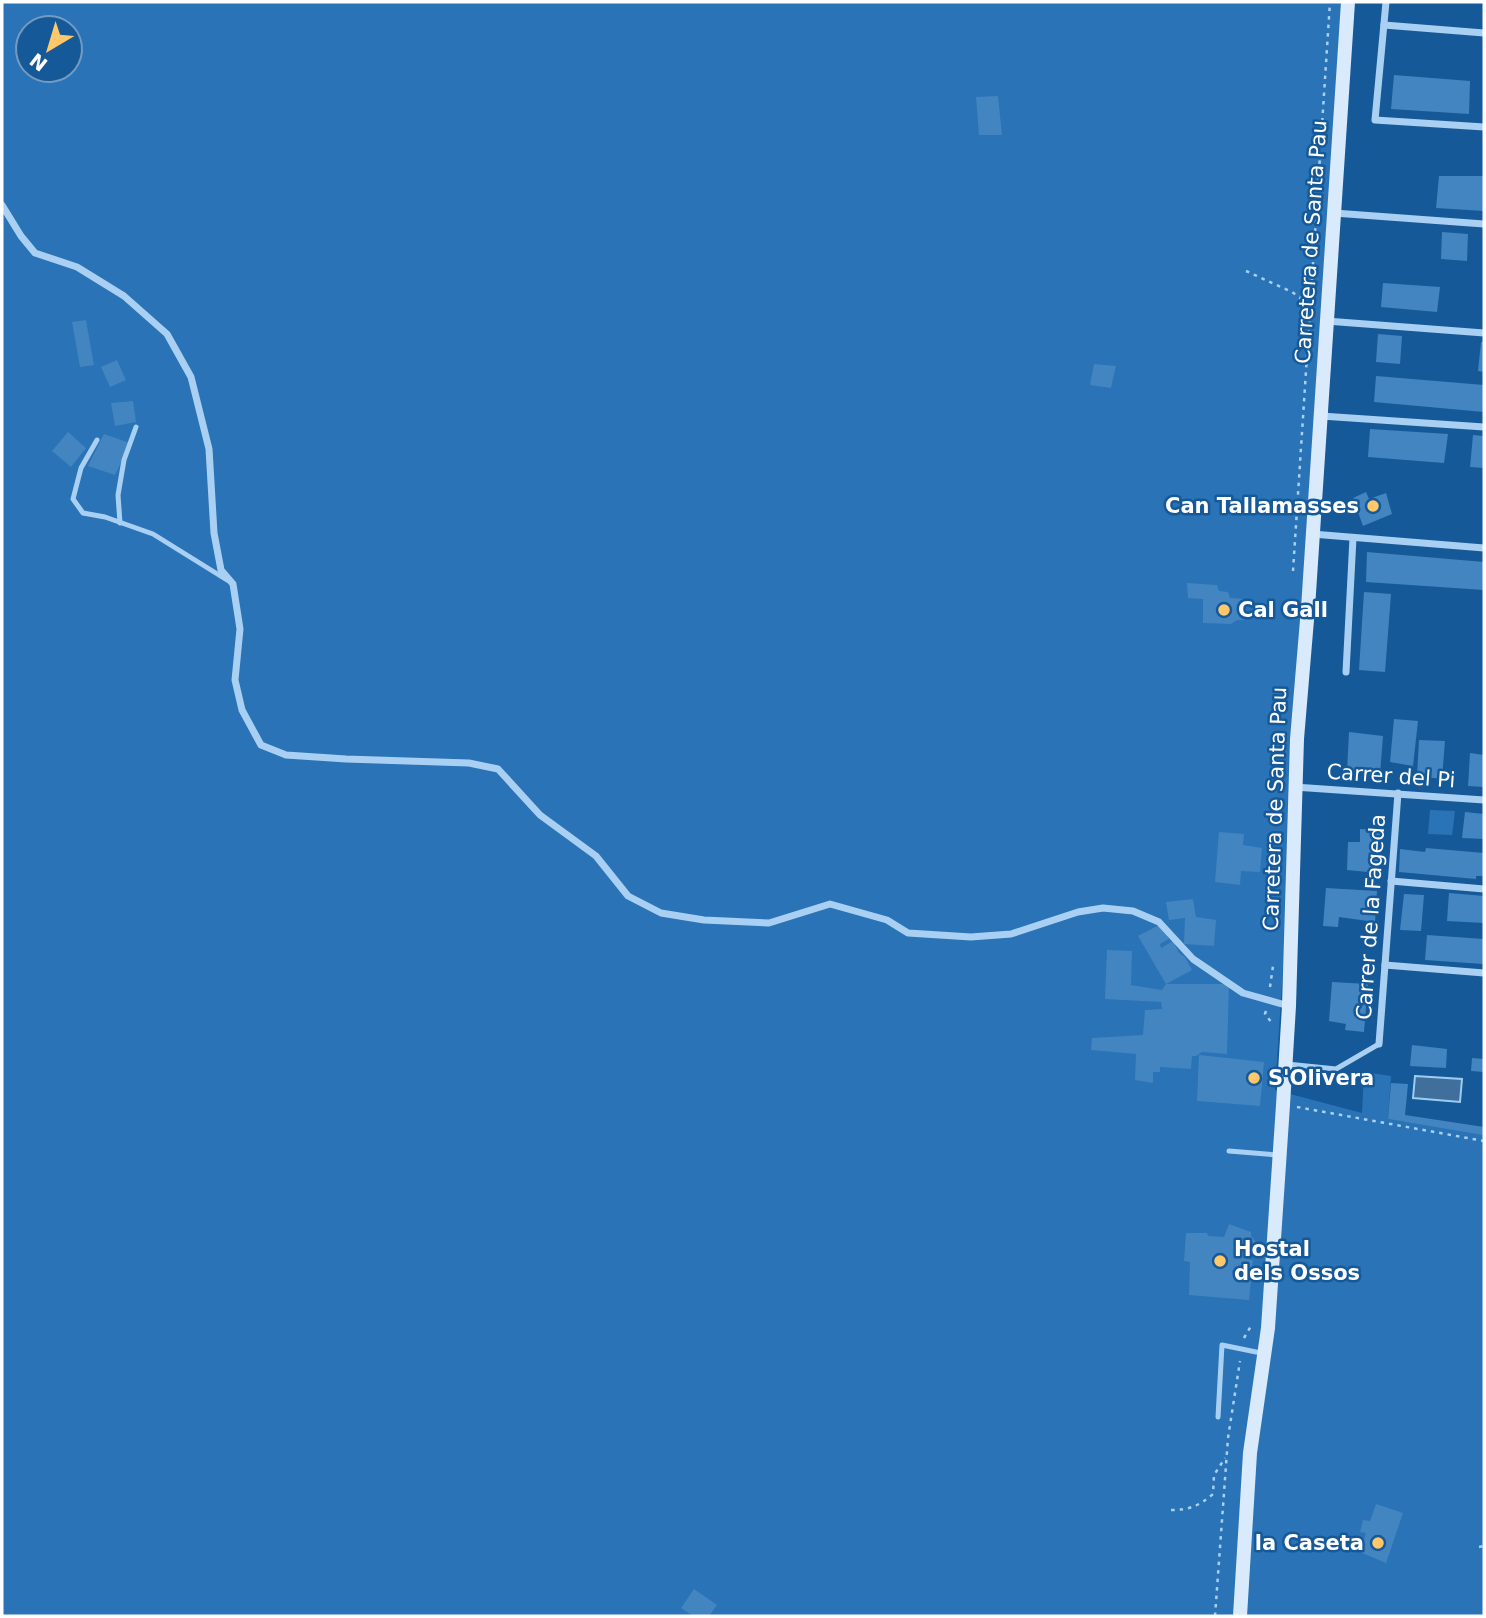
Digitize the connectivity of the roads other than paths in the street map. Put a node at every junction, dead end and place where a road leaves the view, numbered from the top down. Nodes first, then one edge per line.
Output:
1 (1348, 2) edge
2 (1386, 2) edge
3 (1384, 25) junction
4 (1484, 33) edge
5 (1484, 127) edge
6 (2, 205) edge
7 (1334, 213) junction
8 (1484, 224) edge
9 (1326, 321) junction
10 (1484, 332) edge
11 (1320, 416) junction
12 (136, 427) dead end
13 (1484, 427) edge
14 (97, 440) dead end
15 (120, 523) junction
16 (1312, 534) junction
17 (1353, 538) junction
18 (1484, 548) edge
19 (233, 584) junction
20 (1346, 672) dead end
21 (1294, 787) junction
22 (1398, 793) junction
23 (1484, 800) edge
24 (1391, 881) junction
25 (1484, 889) edge
26 (1385, 965) junction
27 (1484, 972) edge
28 (1289, 1006) junction
29 (1378, 1044) joint
30 (1285, 1064) junction
31 (1229, 1151) dead end
32 (1280, 1156) junction
33 (1264, 1354) junction
34 (1218, 1417) dead end
35 (1240, 1616) edge

1 - 7 main road, Carretera de Santa Pau
2 - 3 street
3 - 4 street
3 - 5 street
6 - 19 street
7 - 8 street
7 - 9 main road, Carretera de Santa Pau
9 - 10 street
9 - 11 main road, Carretera de Santa Pau
11 - 13 street
11 - 16 main road, Carretera de Santa Pau
12 - 15 lane
14 - 15 lane
15 - 19 lane
16 - 17 street
16 - 21 main road, Carretera de Santa Pau
17 - 18 street
17 - 20 street
19 - 28 street
21 - 22 street, Carrer del Pi
21 - 28 main road, Carretera de Santa Pau
22 - 23 street, Carrer del Pi
22 - 24 street, Carrer de la Fageda
24 - 25 street
24 - 26 street, Carrer de la Fageda
26 - 27 street
26 - 29 street, Carrer de la Fageda
28 - 30 main road, Carretera de Santa Pau
29 - 30 lane
30 - 32 main road, Carretera de Santa Pau
31 - 32 lane
32 - 33 main road, Carretera de Santa Pau
33 - 34 lane
33 - 35 main road, Carretera de Santa Pau

